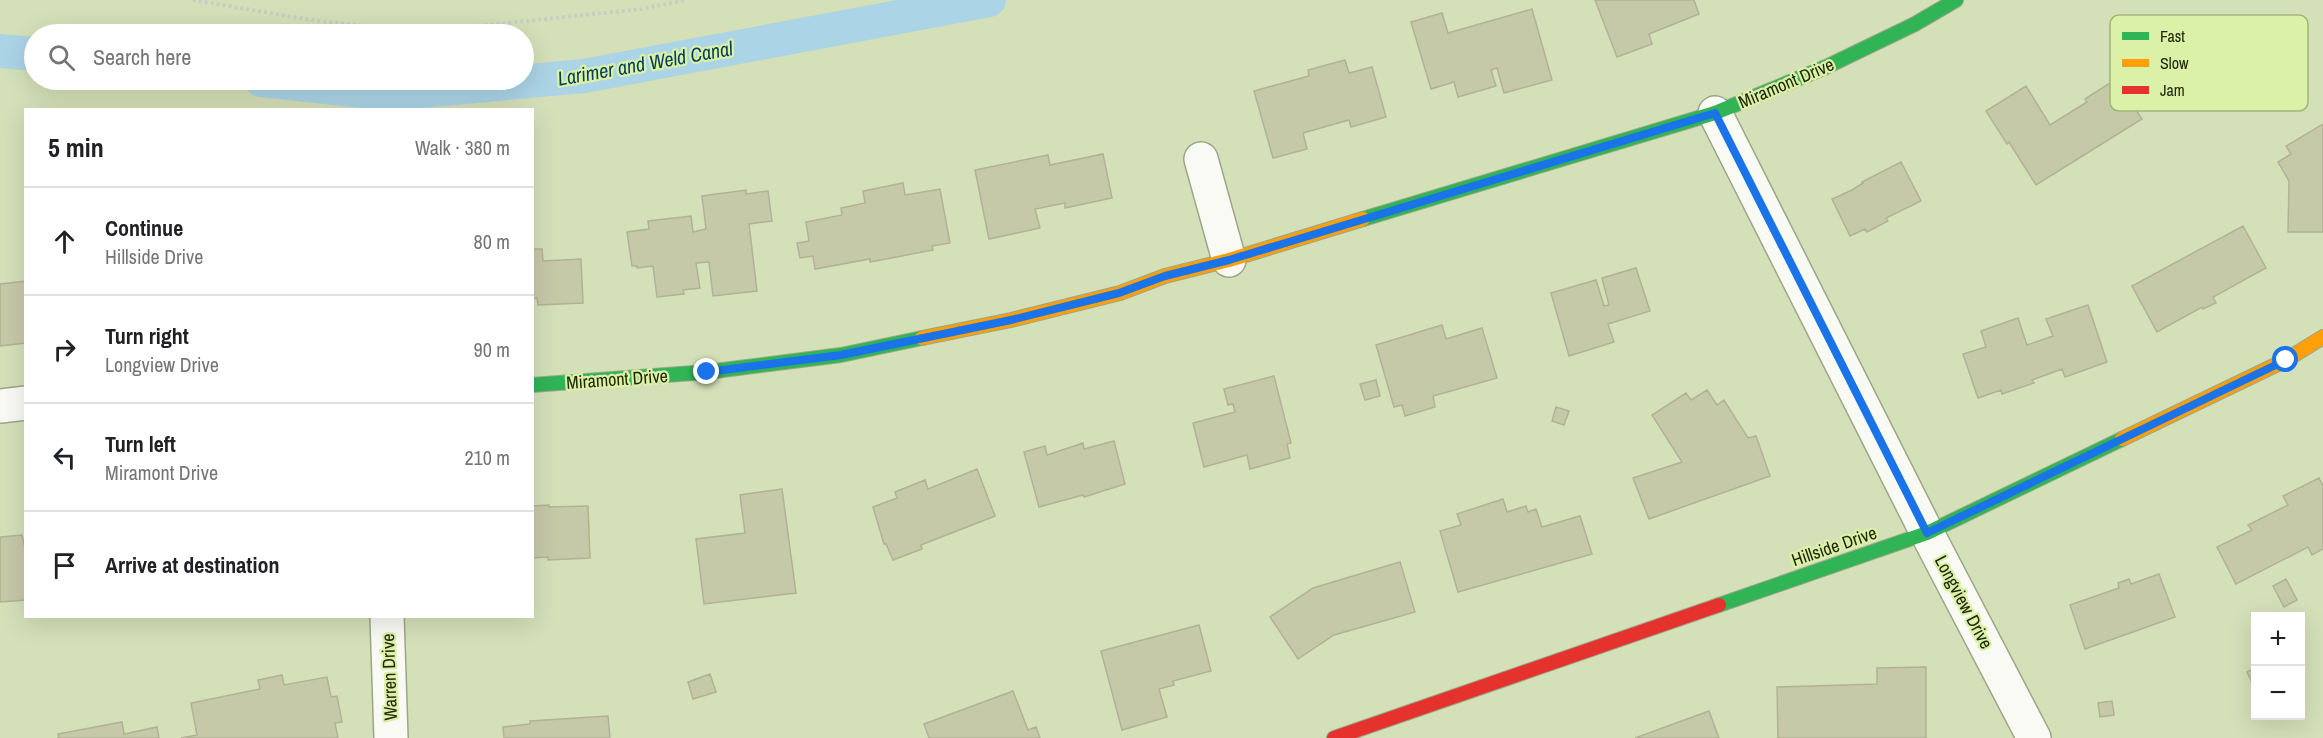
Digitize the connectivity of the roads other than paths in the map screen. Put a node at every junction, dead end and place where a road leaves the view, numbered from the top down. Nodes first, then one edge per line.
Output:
1 (1956, 0) edge
2 (1715, 113) junction
3 (1201, 159) dead end
4 (1229, 260) junction
5 (2323, 337) edge
6 (534, 385) edge
7 (24, 404) edge
8 (0, 406) edge
9 (1927, 533) junction
10 (387, 618) edge
11 (391, 738) edge
12 (1334, 738) edge
13 (2034, 738) edge

1 - 2 street, Miramont Drive
2 - 4 street, Miramont Drive
2 - 9 street, Longview Drive
3 - 4 street
4 - 6 street, Miramont Drive
5 - 9 street, Hillside Drive
7 - 8 street
9 - 12 street, Hillside Drive
9 - 13 street, Longview Drive
10 - 11 street, Warren Drive

